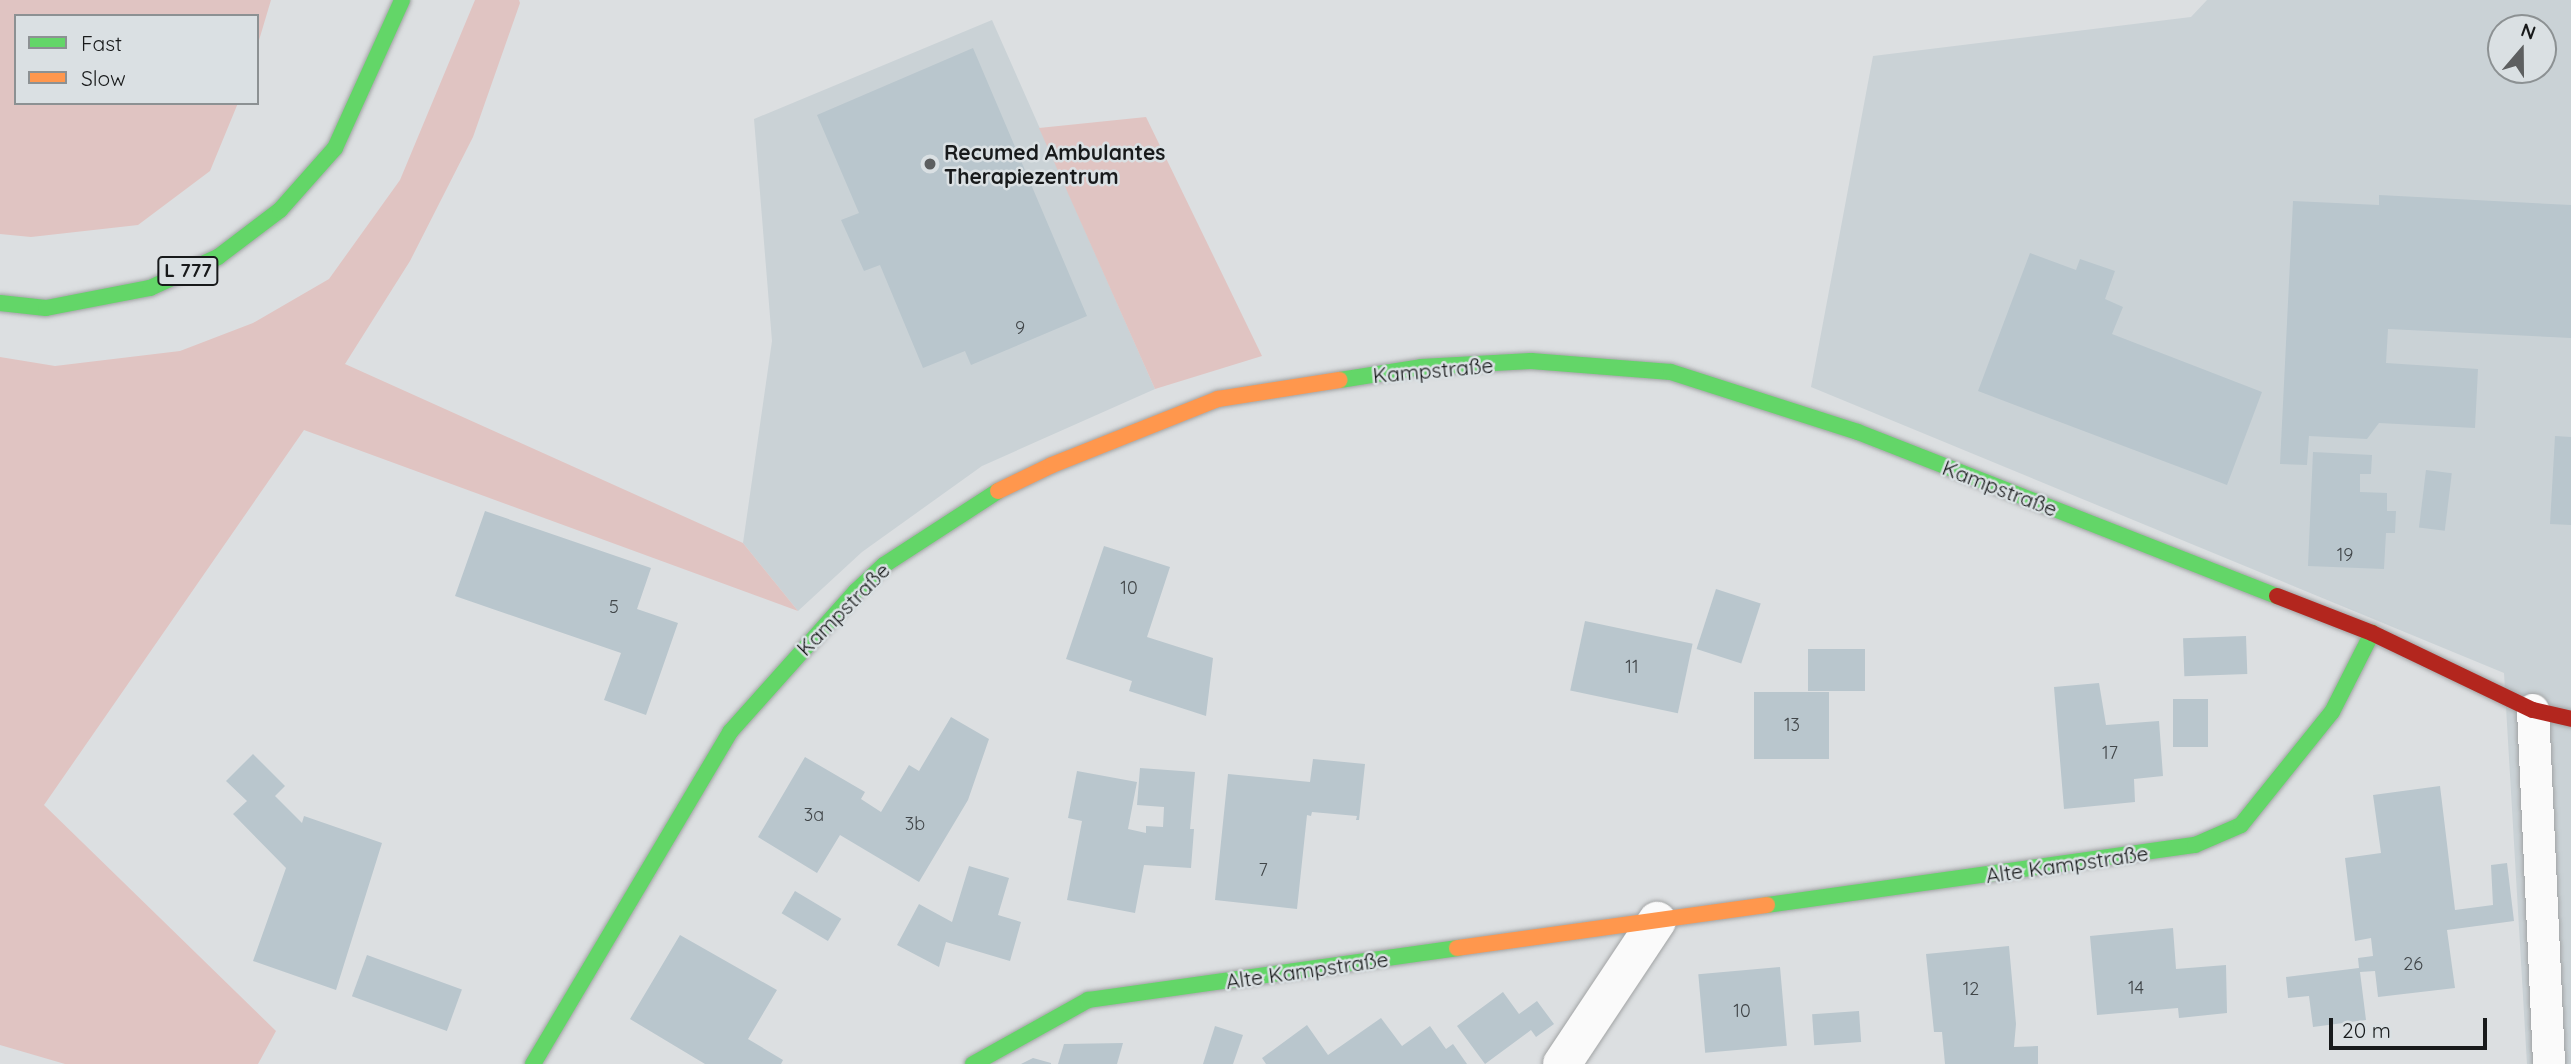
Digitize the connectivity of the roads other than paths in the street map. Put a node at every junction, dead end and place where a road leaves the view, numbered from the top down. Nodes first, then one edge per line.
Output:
1 (402, 0) edge
2 (359, 54) dead end
3 (335, 148) junction
4 (0, 303) edge
5 (2372, 633) junction
6 (2533, 710) junction
7 (2571, 719) edge
8 (1657, 922) junction
9 (533, 1064) edge
10 (973, 1064) edge
11 (1562, 1064) edge
12 (2549, 1064) edge

1 - 3 main road, L 777
2 - 3 main road
3 - 4 main road, L 777
5 - 6 main road, Kampstraße
5 - 8 main road, Alte Kampstraße
5 - 9 main road, Kampstraße
6 - 7 main road, Kampstraße
6 - 12 lane
8 - 10 main road, Alte Kampstraße
8 - 11 street

